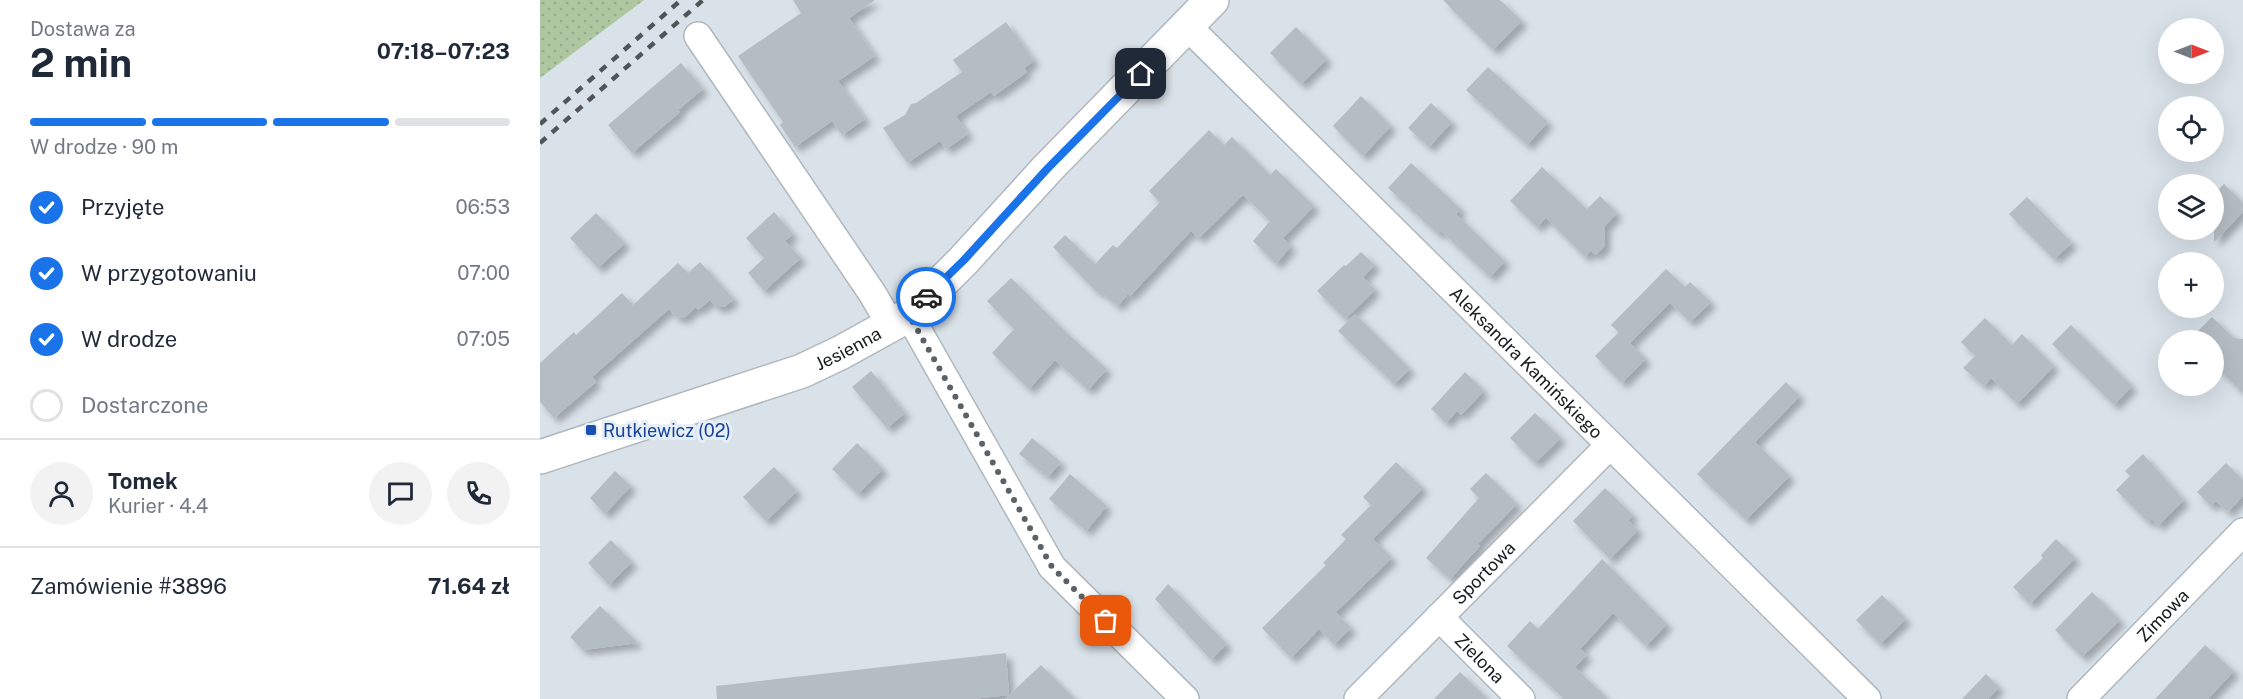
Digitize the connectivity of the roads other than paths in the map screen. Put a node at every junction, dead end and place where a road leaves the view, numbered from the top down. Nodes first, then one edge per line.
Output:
1 (1212, 0) edge
2 (1187, 26) junction
3 (698, 36) dead end
4 (900, 320) junction
5 (1610, 445) junction
6 (540, 457) edge
7 (2243, 532) edge
8 (1439, 617) junction
9 (1185, 699) edge
10 (1358, 699) edge
11 (1521, 699) edge
12 (1867, 699) edge
13 (2081, 699) edge

1 - 2 street, Jesienna
2 - 4 street, Jesienna
2 - 5 street, Aleksandra Kamińskiego
3 - 4 street
4 - 6 street, Jesienna
4 - 9 street
5 - 8 street, Sportowa
5 - 12 street, Aleksandra Kamińskiego
7 - 13 street, Zimowa
8 - 10 street, Sportowa
8 - 11 street, Zielona

